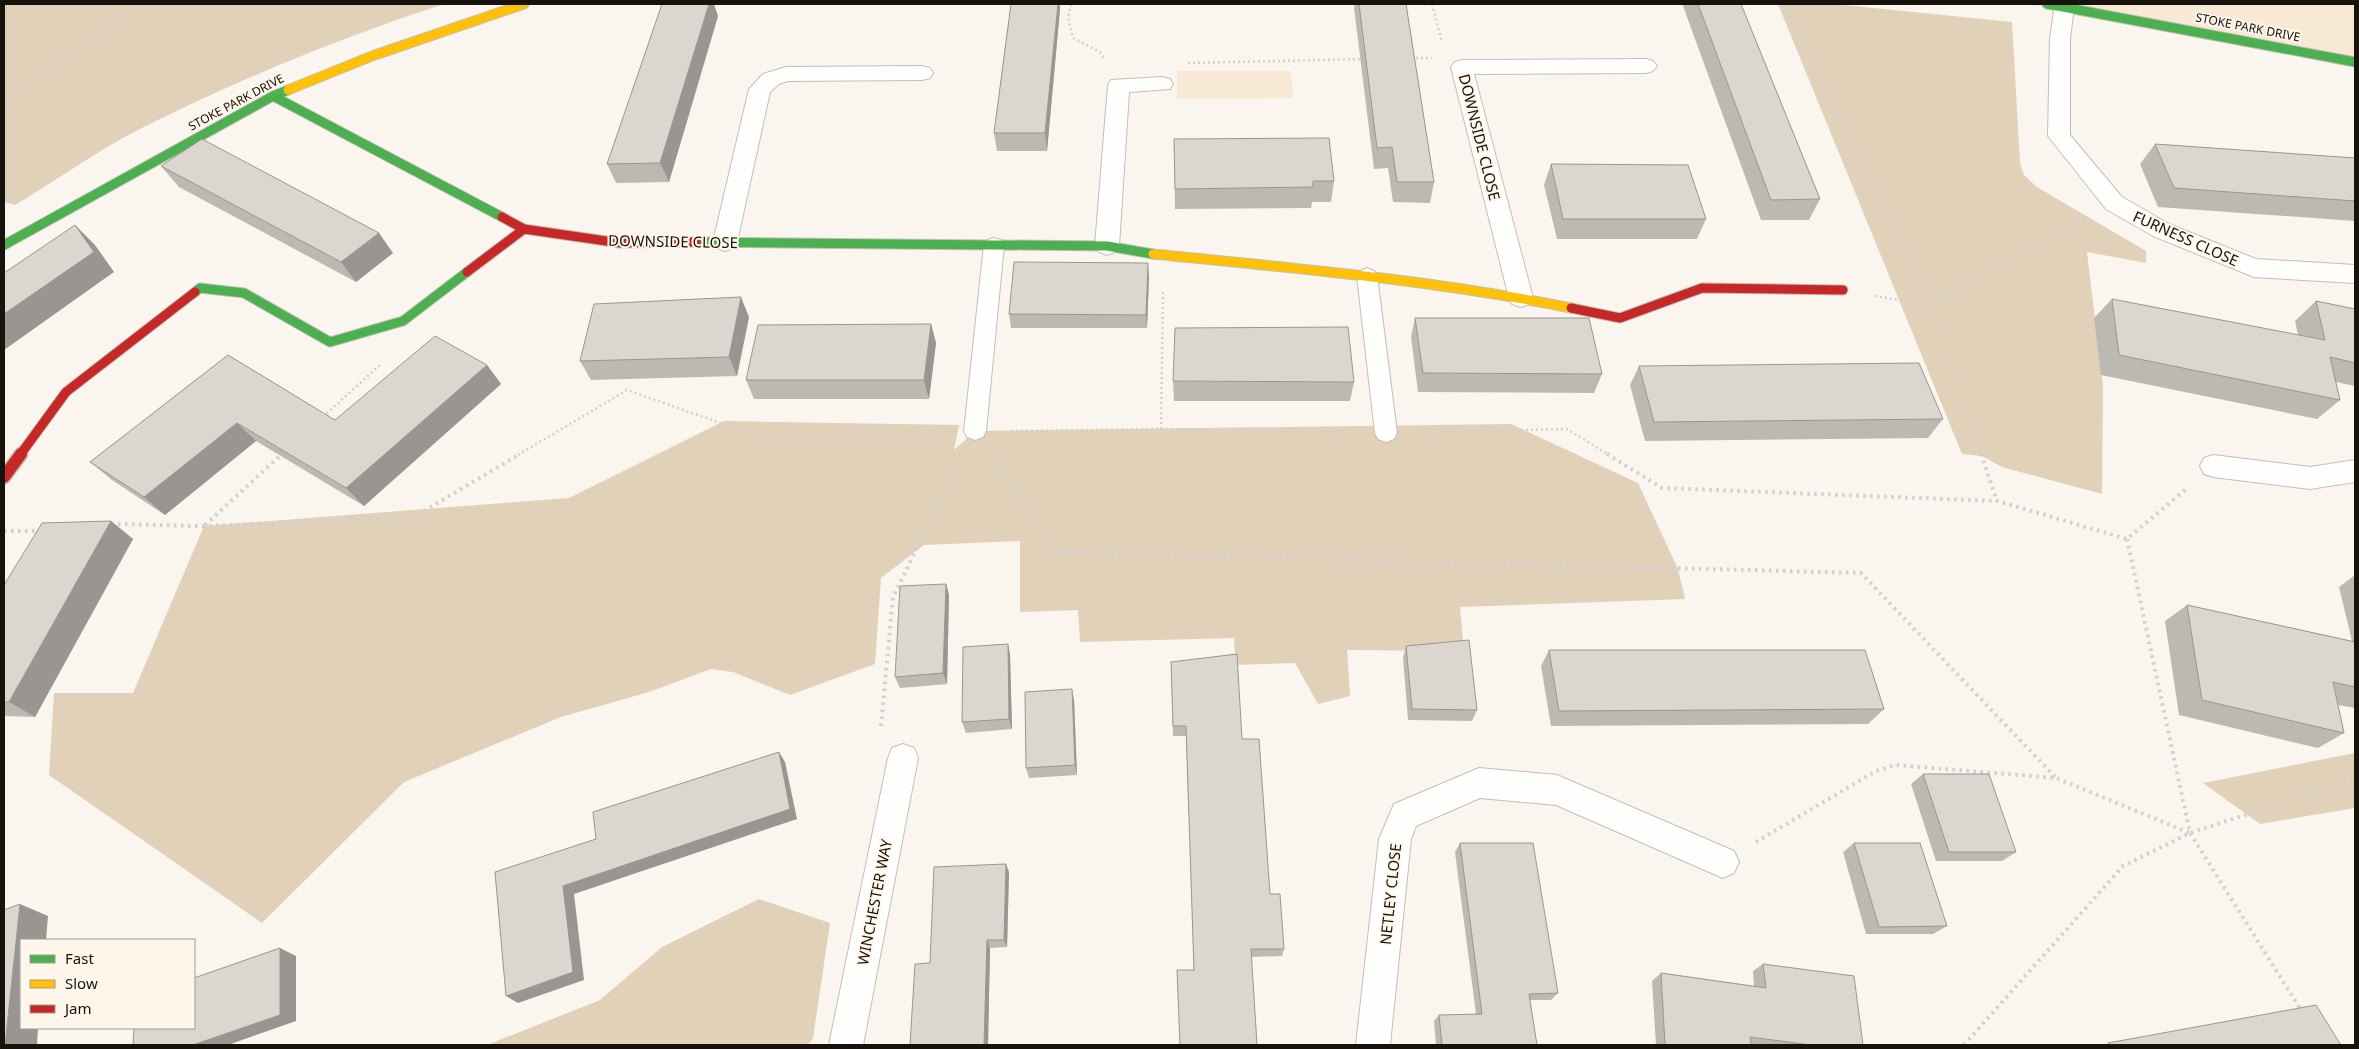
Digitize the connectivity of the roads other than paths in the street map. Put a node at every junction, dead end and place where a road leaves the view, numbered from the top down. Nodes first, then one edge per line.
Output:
1 (524, 4) edge
2 (2056, 5) edge
3 (2355, 62) edge
4 (1646, 66) dead end
5 (922, 73) dead end
6 (1162, 84) road end
7 (273, 96) junction
8 (524, 229) junction
9 (725, 242) junction
10 (994, 245) junction
11 (4, 246) edge
12 (1107, 246) junction
13 (2355, 274) edge
14 (1367, 276) junction
15 (1843, 290) road end
16 (1521, 298) junction
17 (975, 431) road end
18 (1386, 432) road end
19 (2213, 466) road end
20 (2355, 471) edge
21 (4, 477) edge
22 (903, 758) road end
23 (1723, 862) road end
24 (846, 1045) edge
25 (1373, 1045) edge

1 - 7 street, STOKE PARK DRIVE
2 - 3 street, STOKE PARK DRIVE
2 - 13 street, FURNESS CLOSE
4 - 16 street, DOWNSIDE CLOSE
5 - 9 street
6 - 12 street
7 - 8 street, DOWNSIDE CLOSE
7 - 11 street, STOKE PARK DRIVE
8 - 9 street, DOWNSIDE CLOSE
8 - 21 street
9 - 10 street, DOWNSIDE CLOSE
10 - 12 street, DOWNSIDE CLOSE
10 - 17 lane
12 - 14 street, DOWNSIDE CLOSE
14 - 16 street, DOWNSIDE CLOSE
14 - 18 lane
15 - 16 street, DOWNSIDE CLOSE
19 - 20 street
22 - 24 street, WINCHESTER WAY
23 - 25 street, NETLEY CLOSE

